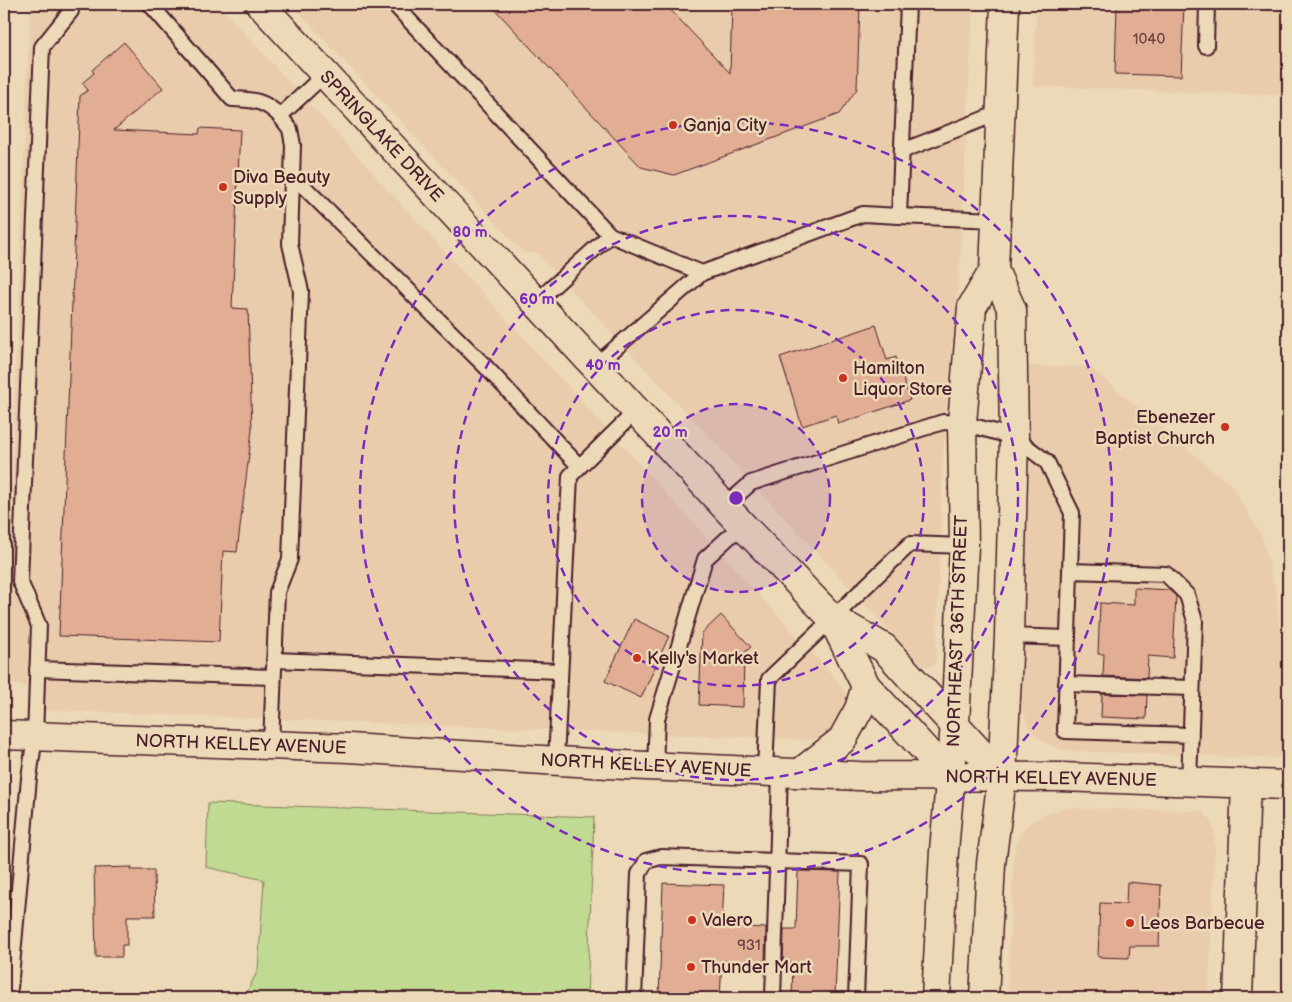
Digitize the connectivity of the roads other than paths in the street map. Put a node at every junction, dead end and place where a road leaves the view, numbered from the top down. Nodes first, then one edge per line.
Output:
1 (72, 4) edge
2 (150, 4) edge
3 (260, 4) edge
4 (394, 4) edge
5 (908, 4) edge
6 (1005, 4) edge
7 (1207, 4) edge
8 (1206, 46) dead end
9 (325, 74) junction
10 (1001, 112) junction
11 (280, 116) junction
12 (902, 152) junction
13 (292, 175) junction
14 (899, 216) junction
15 (996, 220) junction
16 (610, 235) junction
17 (994, 270) junction
18 (702, 273) junction
19 (536, 302) junction
20 (596, 366) junction
21 (636, 411) junction
22 (962, 423) junction
23 (1014, 437) junction
24 (579, 466) junction
25 (734, 516) junction
26 (964, 546) junction
27 (1070, 571) junction
28 (832, 618) junction
29 (1010, 636) junction
30 (1068, 638) junction
31 (274, 660) junction
32 (37, 669) junction
33 (560, 671) junction
34 (273, 677) junction
35 (1066, 684) junction
36 (866, 686) junction
37 (1192, 688) junction
38 (955, 724) junction
39 (4, 735) edge
40 (1191, 735) junction
41 (35, 736) junction
42 (271, 745) junction
43 (556, 761) junction
44 (655, 767) junction
45 (782, 772) junction
46 (950, 776) junction
47 (1002, 777) junction
48 (1189, 781) junction
49 (1246, 784) junction
50 (1288, 785) edge
51 (777, 861) junction
52 (10, 988) dead end
53 (634, 998) edge
54 (773, 998) edge
55 (856, 998) edge
56 (936, 998) edge
57 (984, 998) edge
58 (1238, 998) edge

1 - 32 lane
2 - 11 lane
3 - 9 street, SPRINGLAKE DRIVE
4 - 16 lane
5 - 12 lane
6 - 10 street, NORTHEAST 36TH STREET
7 - 8 lane
9 - 11 lane
9 - 19 street, SPRINGLAKE DRIVE
10 - 12 lane
10 - 15 street, NORTHEAST 36TH STREET
11 - 13 lane
12 - 14 lane
13 - 24 lane
13 - 31 lane
14 - 15 lane
14 - 18 lane
15 - 17 street, NORTHEAST 36TH STREET
16 - 18 lane
16 - 19 lane
17 - 22 street, NORTHEAST 36TH STREET
17 - 23 street, NORTHEAST 36TH STREET
18 - 20 lane
19 - 20 street, SPRINGLAKE DRIVE
20 - 21 street, SPRINGLAKE DRIVE
21 - 24 lane
21 - 25 street, SPRINGLAKE DRIVE
22 - 23 lane
22 - 25 lane
22 - 26 street, NORTHEAST 36TH STREET
23 - 27 lane
23 - 29 street, NORTHEAST 36TH STREET
24 - 33 lane
25 - 28 street, SPRINGLAKE DRIVE
25 - 44 lane
26 - 28 lane
26 - 38 street, NORTHEAST 36TH STREET
27 - 30 lane
27 - 37 lane
28 - 36 street, SPRINGLAKE DRIVE
28 - 38 street, SPRINGLAKE DRIVE
28 - 45 lane
29 - 30 lane
29 - 47 street, NORTHEAST 36TH STREET
30 - 35 lane
31 - 33 lane
31 - 34 lane
32 - 34 lane
32 - 41 lane
33 - 43 lane
34 - 42 lane
35 - 37 lane
35 - 40 lane
36 - 45 street
36 - 46 street, SPRINGLAKE DRIVE
37 - 40 lane
38 - 46 street, NORTHEAST 36TH STREET
38 - 47 street, SPRINGLAKE DRIVE
39 - 41 street, NORTH KELLEY AVENUE
40 - 48 lane
41 - 42 street, NORTH KELLEY AVENUE
41 - 52 lane
42 - 43 street, NORTH KELLEY AVENUE
43 - 44 street, NORTH KELLEY AVENUE
44 - 45 street, NORTH KELLEY AVENUE
45 - 46 street, NORTH KELLEY AVENUE
45 - 51 lane
46 - 47 street, NORTH KELLEY AVENUE
46 - 56 street, NORTHEAST 36TH STREET
47 - 48 street, NORTH KELLEY AVENUE
47 - 57 street, NORTHEAST 36TH STREET
48 - 49 street, NORTH KELLEY AVENUE
49 - 50 street, NORTH KELLEY AVENUE
49 - 58 street
51 - 53 lane
51 - 54 lane
51 - 55 lane

